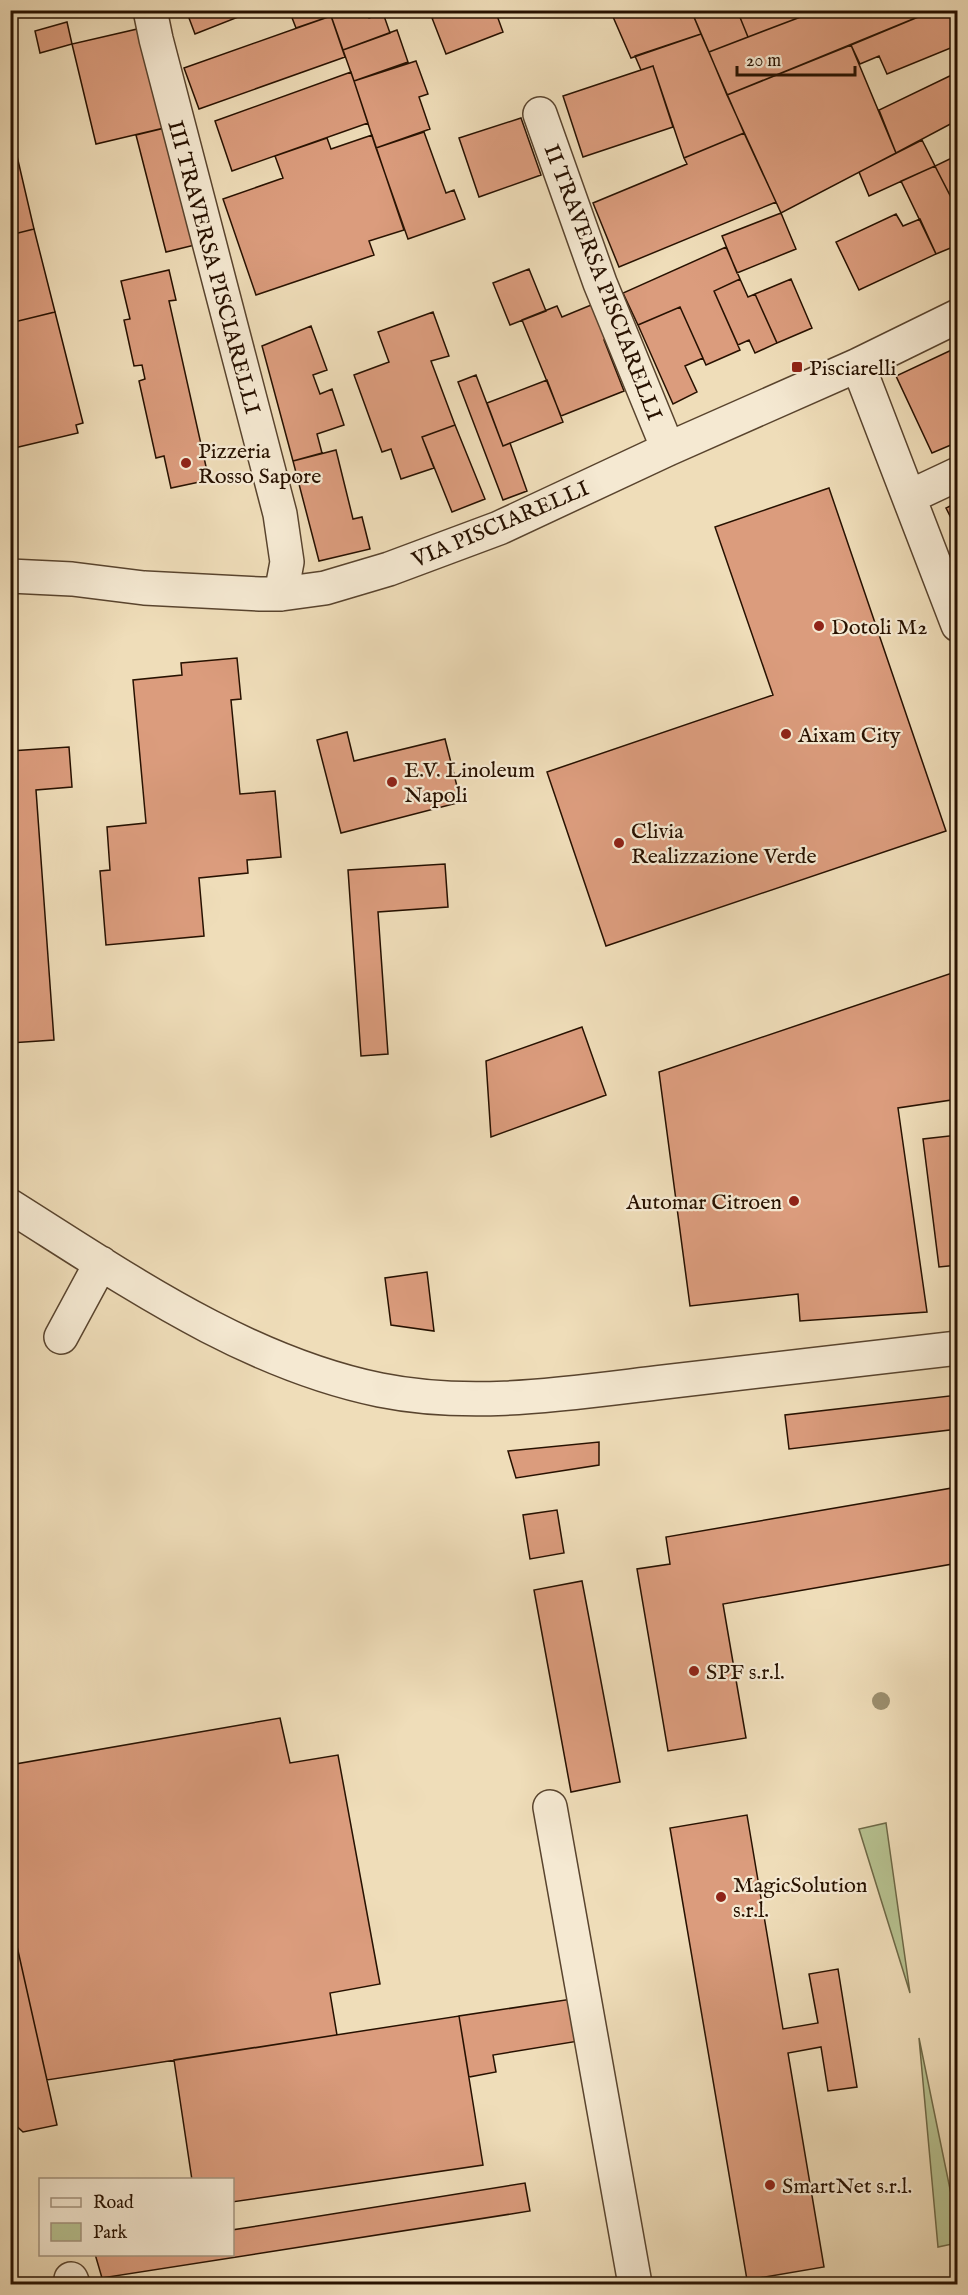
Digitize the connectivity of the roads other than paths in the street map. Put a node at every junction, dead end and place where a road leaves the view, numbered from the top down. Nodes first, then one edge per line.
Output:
1 (150, 10) edge
2 (540, 114) dead end
3 (957, 316) edge
4 (858, 365) junction
5 (668, 449) junction
6 (957, 474) edge
7 (909, 497) junction
8 (10, 576) edge
9 (281, 594) junction
10 (957, 625) edge
11 (10, 1206) edge
12 (101, 1263) junction
13 (61, 1337) dead end
14 (957, 1348) edge
15 (550, 1808) dead end
16 (635, 2284) edge

1 - 9 street, III TRAVERSA PISCIARELLI
2 - 5 street, II TRAVERSA PISCIARELLI
3 - 4 street, VIA PISCIARELLI
4 - 5 street, VIA PISCIARELLI
4 - 7 street
5 - 9 street, VIA PISCIARELLI
6 - 7 street
7 - 10 street
8 - 9 street, VIA PISCIARELLI
11 - 12 street
12 - 13 street
12 - 14 street
15 - 16 street

